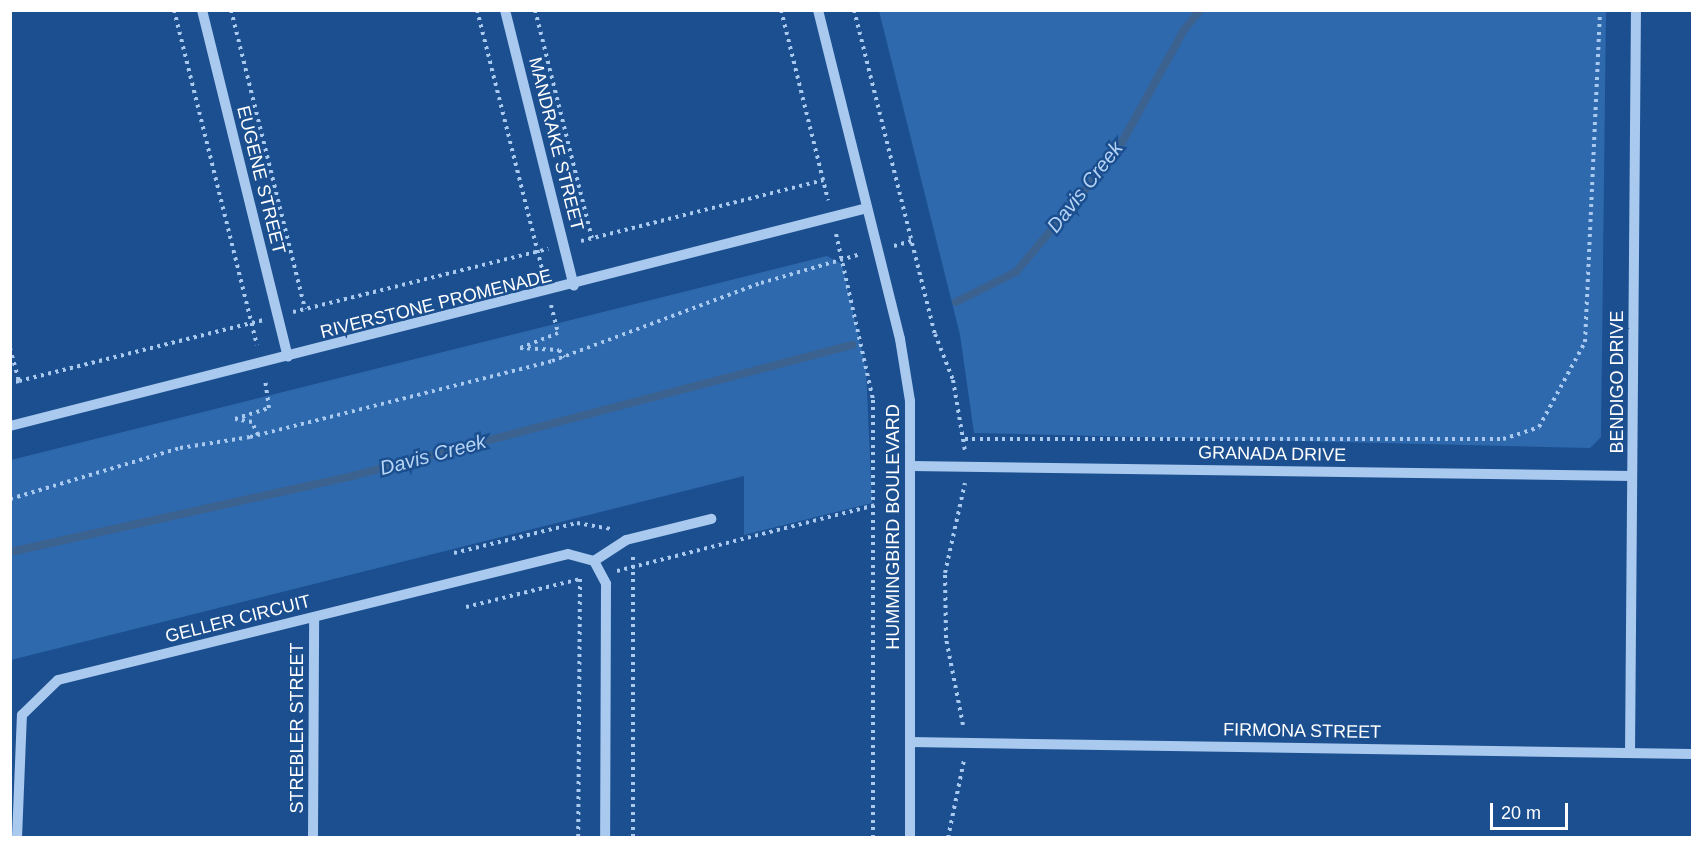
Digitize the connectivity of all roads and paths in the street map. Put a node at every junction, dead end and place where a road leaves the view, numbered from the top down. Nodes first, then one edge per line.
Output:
1 (174, 10) edge
2 (202, 10) edge
3 (231, 10) edge
4 (477, 10) edge
5 (505, 10) edge
6 (535, 10) edge
7 (781, 10) edge
8 (818, 10) edge
9 (854, 10) edge
10 (1600, 10) edge
11 (1636, 10) edge
12 (823, 180) junction
13 (867, 208) junction
14 (832, 216) junction
15 (592, 238) junction
16 (564, 245) junction
17 (538, 252) junction
18 (843, 258) junction
19 (574, 286) junction
20 (548, 293) junction
21 (305, 309) junction
22 (278, 316) junction
23 (251, 323) junction
24 (10, 348) edge
25 (288, 357) junction
26 (564, 357) junction
27 (261, 363) junction
28 (19, 381) junction
29 (10, 383) edge
30 (10, 426) edge
31 (258, 435) junction
32 (911, 466) junction
33 (1632, 476) junction
34 (965, 496) dead end
35 (10, 499) edge
36 (875, 505) junction
37 (711, 519) dead end
38 (594, 561) junction
39 (636, 565) junction
40 (604, 575) junction
41 (580, 579) junction
42 (466, 607) dead end
43 (314, 618) junction
44 (963, 716) dead end
45 (910, 742) junction
46 (1630, 753) junction
47 (1692, 754) edge
48 (963, 770) dead end
49 (17, 837) edge
50 (313, 837) edge
51 (578, 837) edge
52 (605, 837) edge
53 (633, 837) edge
54 (873, 837) edge
55 (910, 837) edge
56 (948, 837) edge

1 - 23 path
2 - 22 street, EUGENE STREET
3 - 21 path
4 - 17 path
5 - 16 street, MANDRAKE STREET
6 - 15 path
7 - 12 path
8 - 13 street, HUMMINGBIRD BOULEVARD
9 - 10 path
11 - 33 street, BENDIGO DRIVE
12 - 14 path
12 - 15 path
13 - 14 street, RIVERSTONE PROMENADE
13 - 32 street, HUMMINGBIRD BOULEVARD
14 - 18 path
14 - 19 street, RIVERSTONE PROMENADE
15 - 16 path
16 - 17 path
16 - 19 street, MANDRAKE STREET
17 - 20 path
17 - 21 path
18 - 26 path
18 - 36 path
19 - 20 street, RIVERSTONE PROMENADE
20 - 25 street, RIVERSTONE PROMENADE
20 - 26 path
21 - 22 path
22 - 23 path
22 - 25 street, EUGENE STREET
23 - 27 path
23 - 28 path
24 - 28 path
25 - 27 street, RIVERSTONE PROMENADE
26 - 31 path
27 - 30 street, RIVERSTONE PROMENADE
27 - 31 path
28 - 29 path
31 - 35 path
32 - 33 street, GRANADA DRIVE
32 - 45 street, HUMMINGBIRD BOULEVARD
33 - 46 street, BENDIGO DRIVE
34 - 44 path
36 - 39 path
36 - 54 path
37 - 38 street
38 - 40 street
38 - 43 street, GELLER CIRCUIT
39 - 40 path
39 - 53 path
40 - 41 path
40 - 52 street
41 - 42 path
41 - 51 path
43 - 49 street, GELLER CIRCUIT
43 - 50 street, STREBLER STREET
45 - 46 street, FIRMONA STREET
45 - 55 street, HUMMINGBIRD BOULEVARD
46 - 47 street, FIRMONA STREET
48 - 56 path

